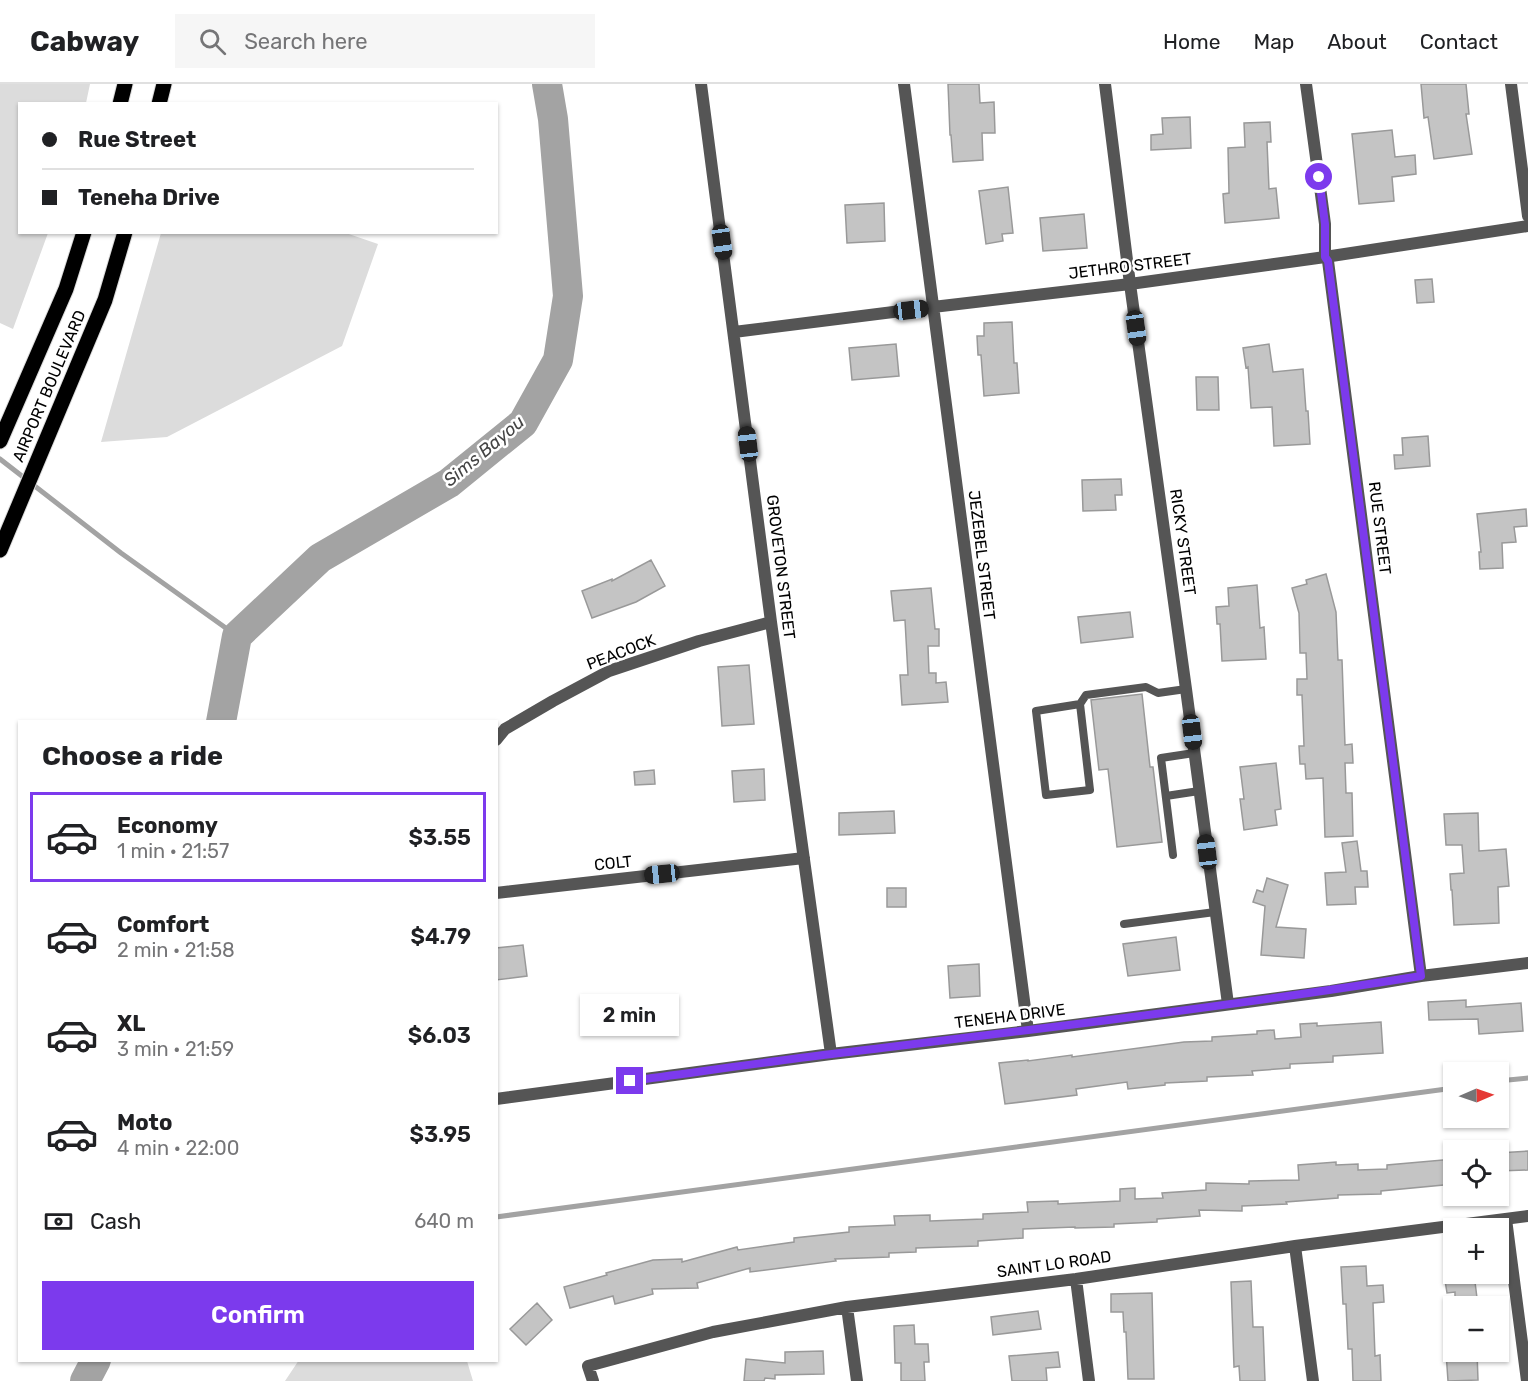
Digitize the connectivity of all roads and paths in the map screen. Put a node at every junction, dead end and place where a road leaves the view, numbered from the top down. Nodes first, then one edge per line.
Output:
1 (125, 84) edge
2 (164, 84) edge
3 (701, 84) edge
4 (904, 84) edge
5 (1105, 84) edge
6 (1306, 84) edge
7 (1510, 84) edge
8 (120, 102) edge
9 (160, 102) edge
10 (1528, 216) edge
11 (1528, 226) edge
12 (83, 234) edge
13 (124, 234) edge
14 (1325, 257) junction
15 (1130, 284) junction
16 (933, 307) junction
17 (734, 332) junction
18 (0, 441) edge
19 (0, 550) edge
20 (771, 622) junction
21 (1186, 689) junction
22 (1080, 704) junction
23 (498, 738) edge
24 (1194, 753) junction
25 (1199, 791) junction
26 (1166, 796) junction
27 (1173, 855) dead end
28 (804, 858) junction
29 (498, 893) edge
30 (1215, 912) junction
31 (1124, 924) dead end
32 (1528, 963) edge
33 (1421, 976) junction
34 (1228, 1004) junction
35 (1028, 1031) junction
36 (831, 1054) junction
37 (498, 1099) edge
38 (1528, 1216) edge
39 (1509, 1219) edge
40 (1443, 1227) edge
41 (1509, 1242) edge
42 (1295, 1246) junction
43 (1076, 1279) junction
44 (847, 1307) junction
45 (592, 1381) edge
46 (857, 1381) edge
47 (1089, 1381) edge
48 (1313, 1381) edge
49 (1527, 1381) edge

1 - 8 main road
2 - 9 main road
3 - 17 street, GROVETON STREET
4 - 16 street, JEZEBEL STREET
5 - 15 street, RICKY STREET
6 - 14 street, RUE STREET
7 - 10 street
11 - 14 street, JETHRO STREET
12 - 18 main road, AIRPORT BOULEVARD
13 - 19 main road, AIRPORT BOULEVARD
14 - 15 street, JETHRO STREET
14 - 33 street, RUE STREET
15 - 16 street, JETHRO STREET
15 - 21 street, RICKY STREET
16 - 17 street, JETHRO STREET
16 - 35 street, JEZEBEL STREET
17 - 20 street, GROVETON STREET
20 - 23 street, PEACOCK
20 - 28 street, GROVETON STREET
21 - 22 lane
21 - 24 street, RICKY STREET
22 - 22 lane
24 - 25 street, RICKY STREET
24 - 26 lane
25 - 26 lane
25 - 30 street, RICKY STREET
26 - 27 lane
28 - 29 street, COLT
28 - 36 street, GROVETON STREET
30 - 31 lane
30 - 34 street, RICKY STREET
32 - 33 street, TENEHA DRIVE
33 - 34 street, TENEHA DRIVE
34 - 35 street, TENEHA DRIVE
35 - 36 street, TENEHA DRIVE
36 - 37 street, TENEHA DRIVE
38 - 39 street, SAINT LO ROAD
40 - 42 street, SAINT LO ROAD
41 - 49 street
42 - 43 street, SAINT LO ROAD
42 - 48 street
43 - 44 street, SAINT LO ROAD
43 - 47 street
44 - 45 street, SAINT LO ROAD
44 - 46 street

